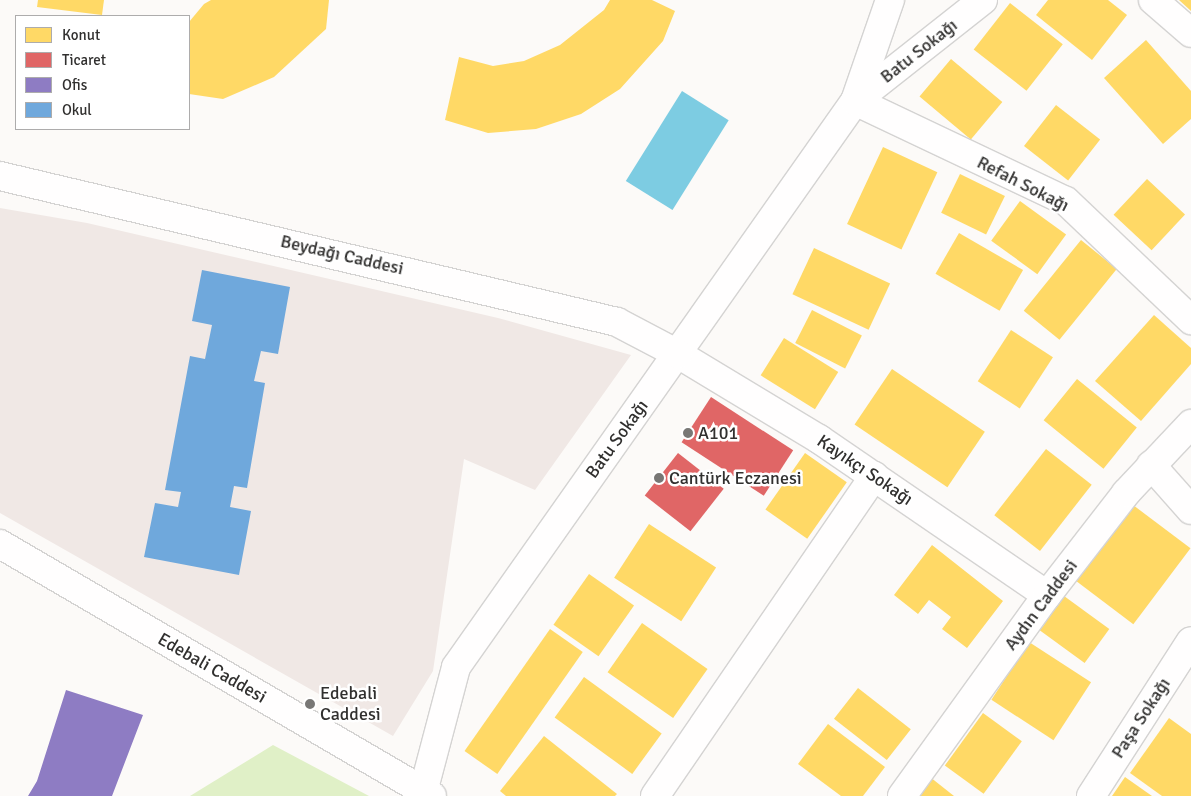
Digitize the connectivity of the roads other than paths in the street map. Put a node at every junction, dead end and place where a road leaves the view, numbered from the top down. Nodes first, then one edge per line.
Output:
1 (890, 0) edge
2 (983, 0) edge
3 (1153, 0) edge
4 (1191, 34) edge
5 (855, 101) junction
6 (0, 176) edge
7 (1191, 320) edge
8 (678, 354) junction
9 (1191, 424) edge
10 (1152, 465) junction
11 (874, 476) junction
12 (1191, 510) edge
13 (0, 544) edge
14 (1047, 595) junction
15 (1191, 641) edge
16 (426, 794) edge
17 (655, 796) edge
18 (902, 796) edge
19 (1091, 796) edge

1 - 5 street, Batu Sokağı
2 - 5 street, Batu Sokağı
3 - 4 street
5 - 7 street, Refah Sokağı
5 - 8 street, Batu Sokağı
6 - 8 street, Beydağı Caddesi
8 - 11 street, Kayıkçı Sokağı
8 - 16 street, Batu Sokağı
9 - 10 street, Aydın Caddesi
10 - 12 street
10 - 14 street, Aydın Caddesi
11 - 14 street, Kayıkçı Sokağı
11 - 17 street
13 - 16 street, Edebali Caddesi
14 - 18 street, Aydın Caddesi
15 - 19 street, Paşa Sokağı

